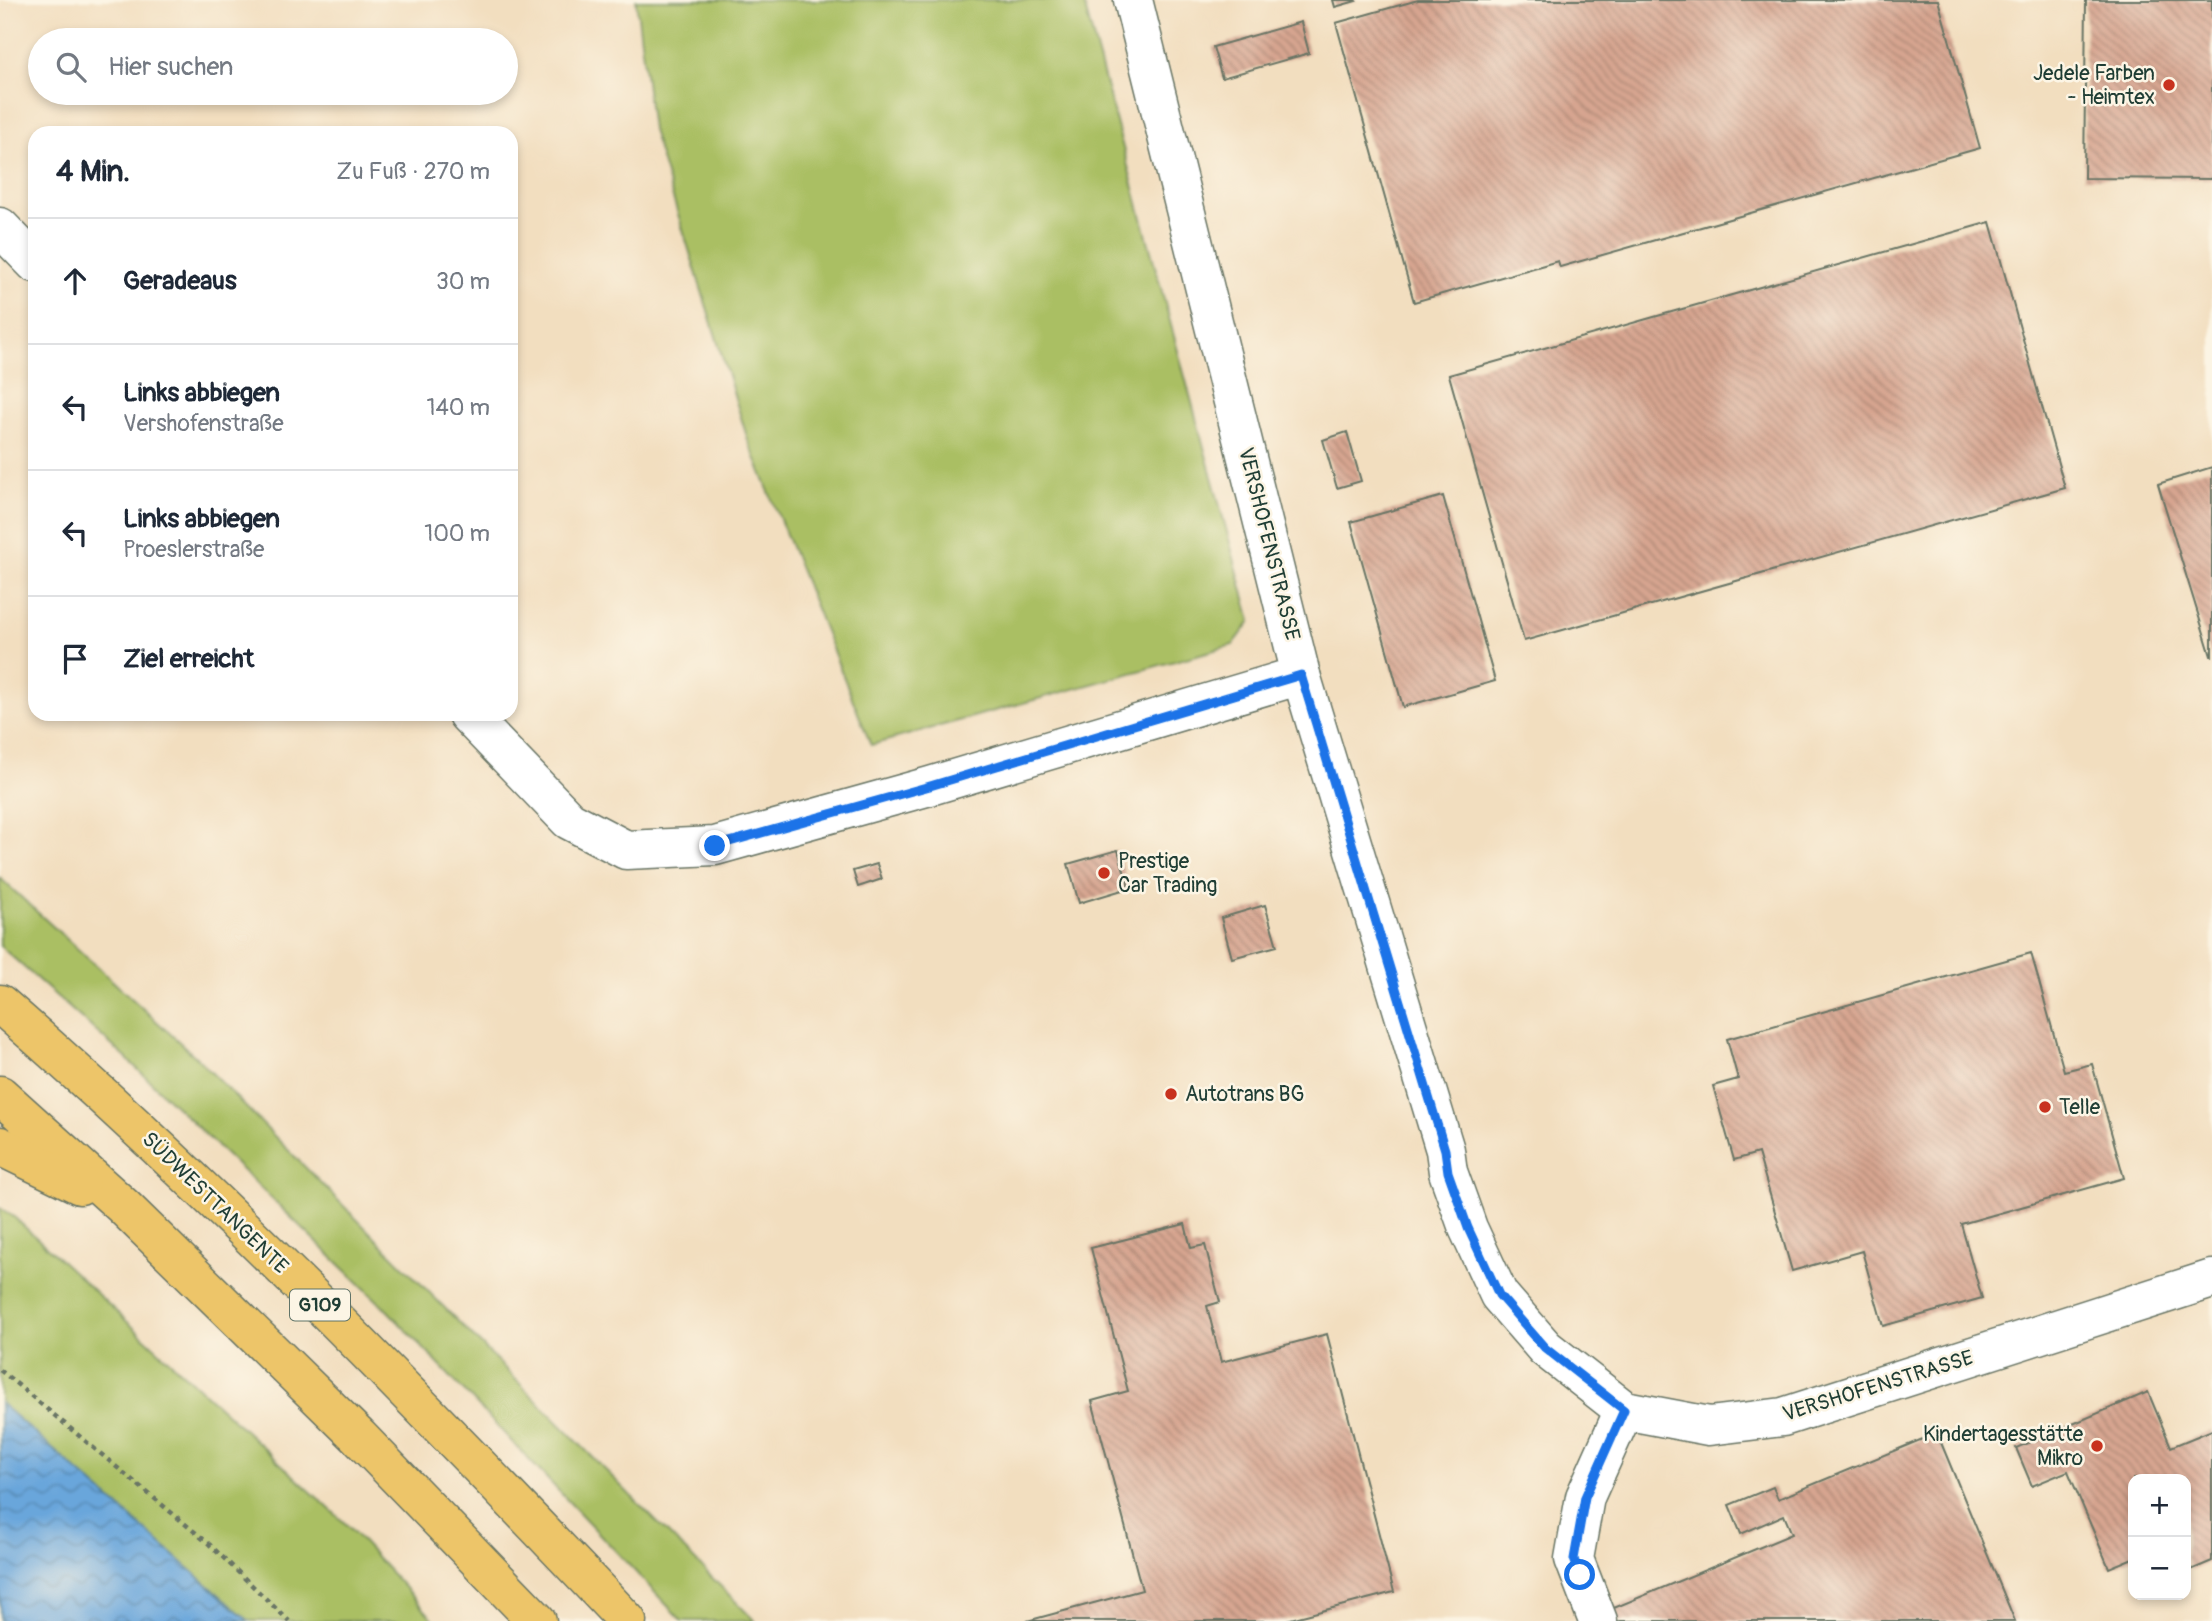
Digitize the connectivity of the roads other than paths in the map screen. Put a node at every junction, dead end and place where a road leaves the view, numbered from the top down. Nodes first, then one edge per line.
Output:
1 (1133, 0) edge
2 (0, 227) edge
3 (28, 256) edge
4 (1301, 675) junction
5 (474, 721) edge
6 (0, 1004) edge
7 (0, 1096) edge
8 (0, 1146) edge
9 (122, 1206) junction
10 (2212, 1279) edge
11 (1624, 1410) junction
12 (537, 1621) edge
13 (627, 1621) edge
14 (1598, 1621) edge

1 - 4 street, VERSHOFENSTRASSE
2 - 3 street
4 - 5 street
4 - 11 street, VERSHOFENSTRASSE
6 - 13 highway, SÜDWESTTANGENTE / G109
7 - 9 highway
8 - 9 highway
9 - 12 highway
10 - 11 street, VERSHOFENSTRASSE
11 - 14 street

